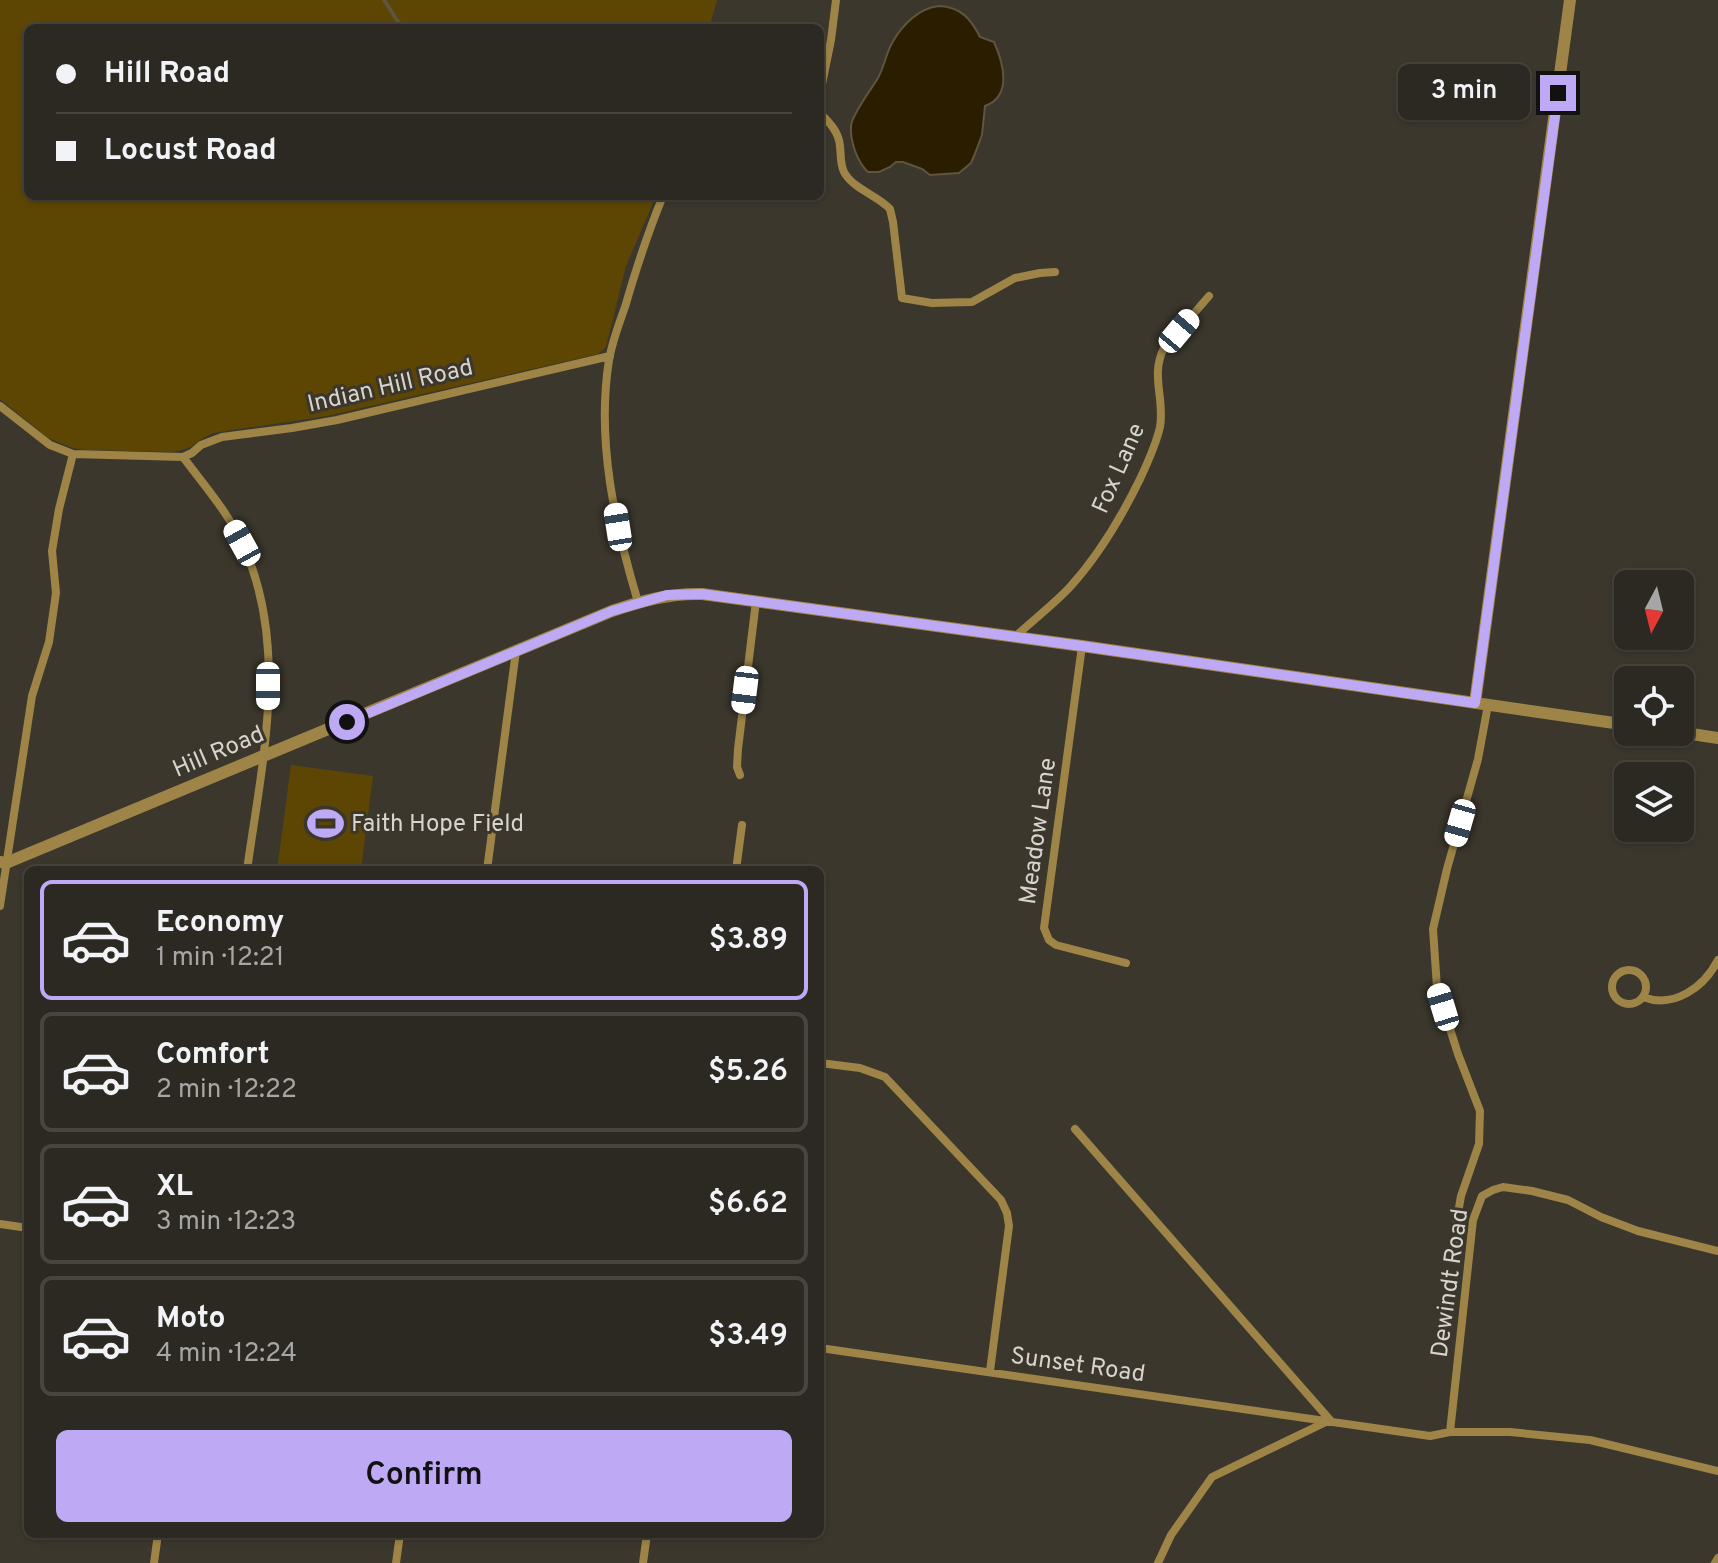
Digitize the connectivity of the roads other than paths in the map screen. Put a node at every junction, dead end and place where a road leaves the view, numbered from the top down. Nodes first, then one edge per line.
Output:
1 (836, 0) edge
2 (1570, 0) edge
3 (824, 70) edge
4 (824, 118) edge
5 (661, 200) edge
6 (1055, 272) dead end
7 (1209, 296) dead end
8 (610, 356) junction
9 (0, 406) edge
10 (73, 454) junction
11 (183, 457) junction
12 (756, 601) junction
13 (638, 602) junction
14 (1015, 637) junction
15 (1082, 646) junction
16 (516, 651) junction
17 (1481, 704) junction
18 (1614, 723) edge
19 (1694, 734) edge
20 (1718, 738) edge
21 (262, 757) junction
22 (740, 775) dead end
23 (742, 825) dead end
24 (3, 863) edge
25 (248, 866) edge
26 (488, 866) edge
27 (737, 866) edge
28 (0, 906) edge
29 (1718, 960) edge
30 (1126, 963) dead end
31 (1643, 997) junction
32 (824, 1064) edge
33 (1075, 1129) dead end
34 (0, 1224) edge
35 (24, 1227) edge
36 (1454, 1246) dead end
37 (1718, 1251) edge
38 (824, 1349) edge
39 (990, 1371) junction
40 (1330, 1420) junction
41 (1450, 1432) junction
42 (1718, 1471) edge
43 (157, 1538) edge
44 (399, 1538) edge
45 (646, 1538) edge
46 (1718, 1558) edge
47 (154, 1563) edge
48 (396, 1563) edge
49 (643, 1563) edge
50 (1158, 1563) edge
51 (1715, 1563) edge

1 - 3 street
2 - 17 street
4 - 6 street
5 - 8 street
7 - 14 street, Fox Lane
8 - 11 street, Indian Hill Road
8 - 13 street
9 - 10 street, Indian Hill Road
10 - 11 street, Indian Hill Road
10 - 24 street
11 - 21 street
12 - 13 street, Hill Road
12 - 14 street, Hill Road
12 - 22 street
13 - 16 street, Hill Road
14 - 15 street, Hill Road
15 - 17 street, Hill Road
15 - 30 street, Meadow Lane
16 - 21 street, Hill Road
16 - 26 street
17 - 18 street, Hill Road
17 - 36 street
19 - 20 street
21 - 24 street, Hill Road
21 - 25 street
23 - 27 street
24 - 28 street
29 - 31 street
31 - 31 street
32 - 39 street
33 - 40 street
34 - 35 street
37 - 41 street, Dewindt Road
38 - 39 street, Sunset Road
39 - 40 street, Sunset Road
40 - 41 street, Sunset Road
40 - 50 street
41 - 42 street, Sunset Road
43 - 47 street
44 - 48 street
45 - 49 street
46 - 51 street

